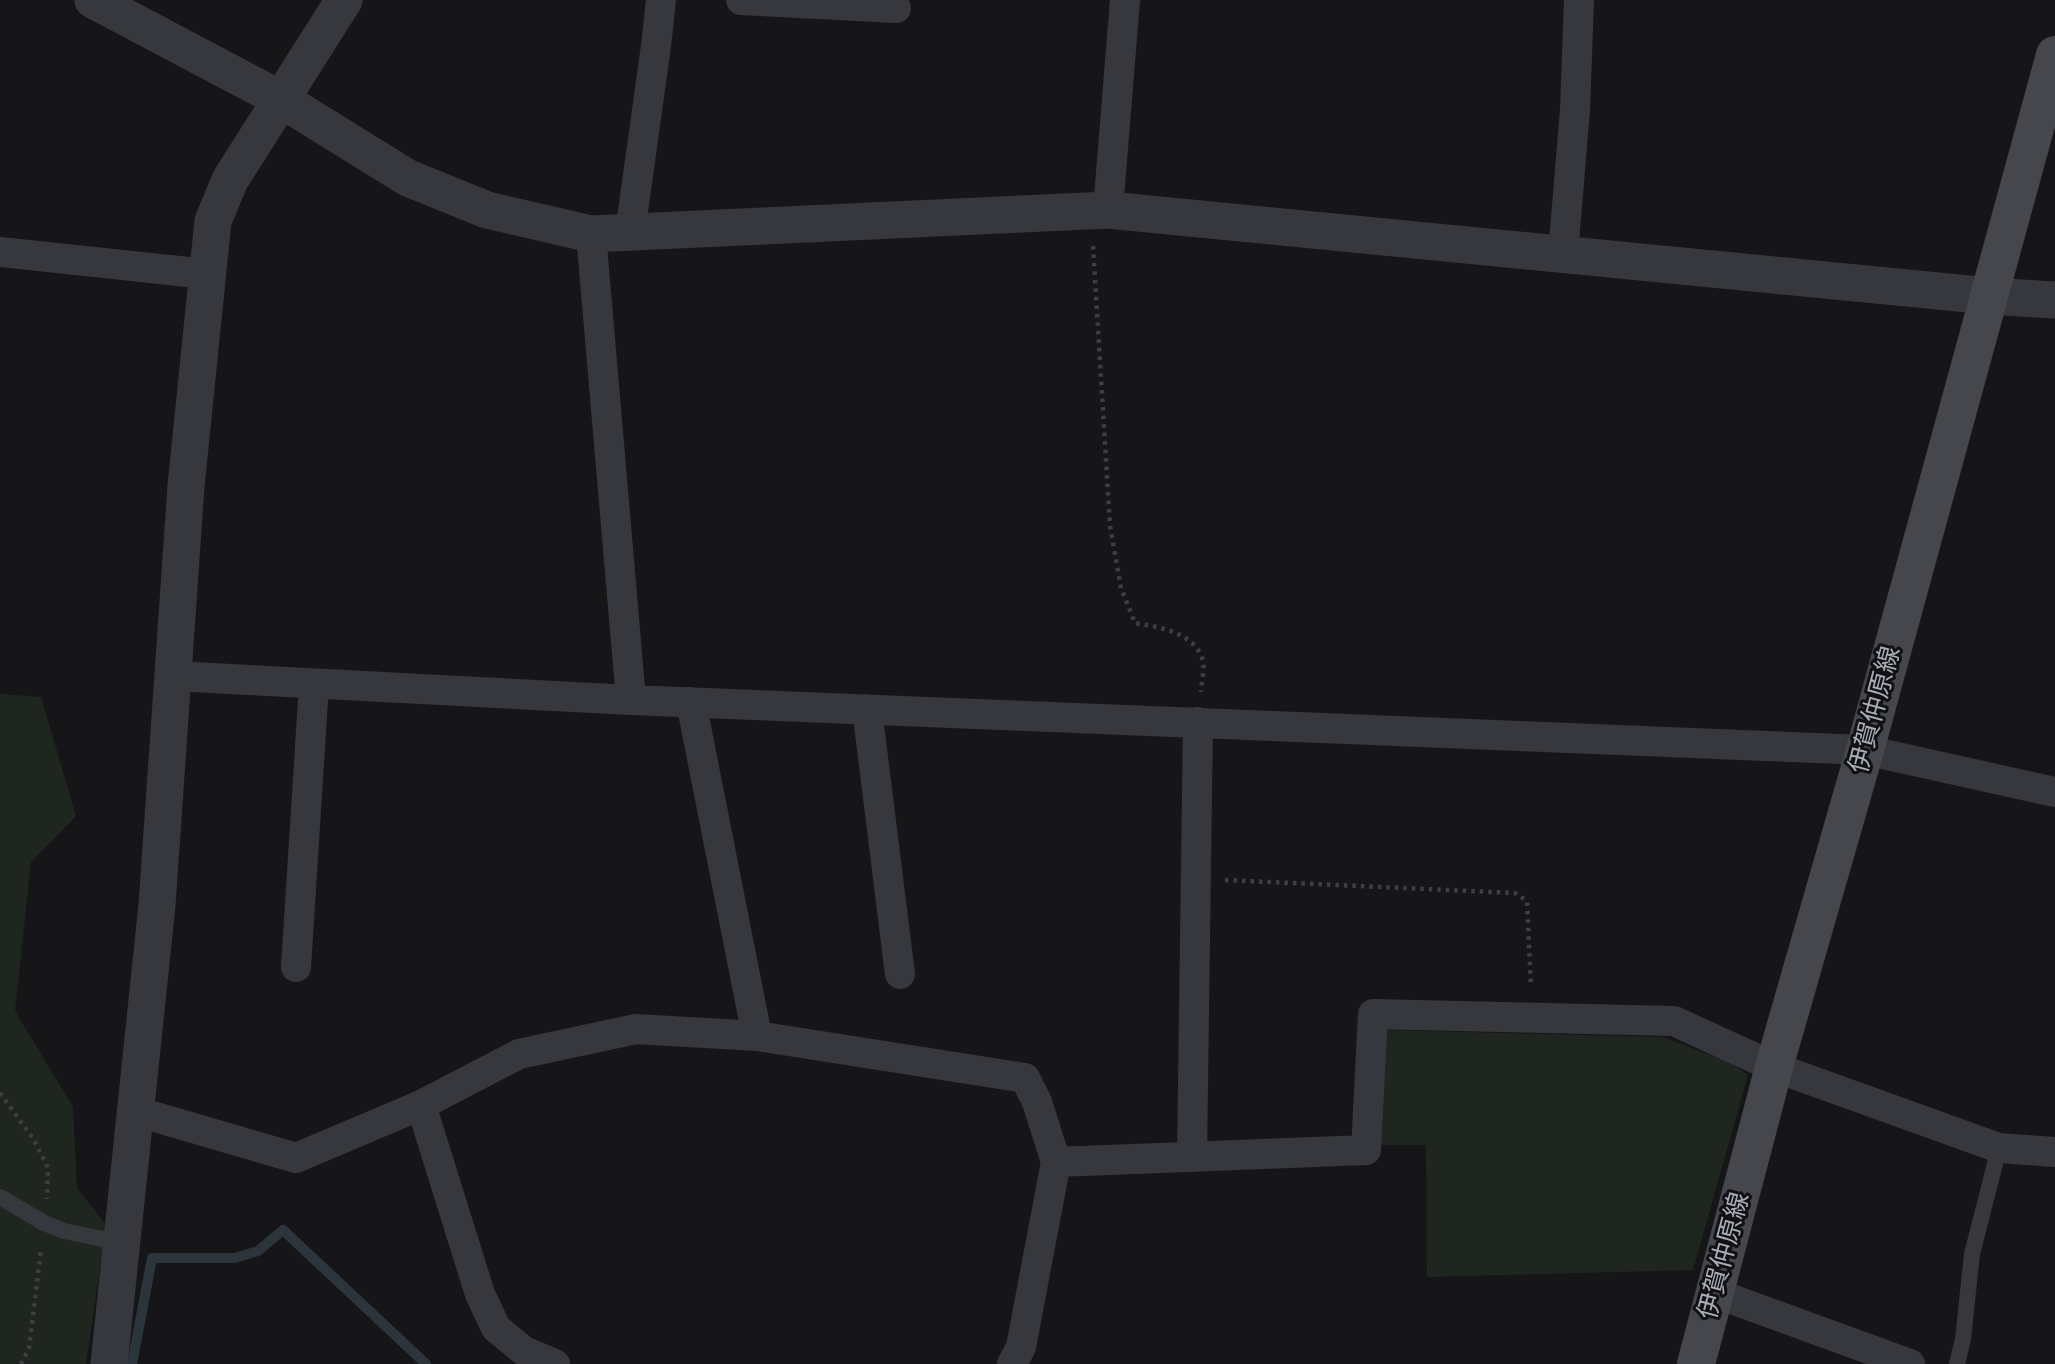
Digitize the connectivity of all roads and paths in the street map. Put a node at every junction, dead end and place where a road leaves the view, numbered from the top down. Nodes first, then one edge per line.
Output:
1 (93, 0) edge
2 (344, 0) edge
3 (661, 0) edge
4 (741, 0) edge
5 (1125, 0) edge
6 (1579, 0) edge
7 (896, 8) dead end
8 (2055, 55) edge
9 (282, 100) junction
10 (1100, 210) junction
11 (630, 233) junction
12 (591, 234) junction
13 (0, 252) edge
14 (1563, 254) junction
15 (207, 274) junction
16 (1989, 296) junction
17 (2055, 300) edge
18 (173, 676) junction
19 (314, 684) junction
20 (631, 700) junction
21 (691, 702) junction
22 (867, 709) junction
23 (1198, 722) junction
24 (1865, 750) junction
25 (2055, 792) edge
26 (1196, 878) junction
27 (296, 967) dead end
28 (900, 974) dead end
29 (1532, 1018) junction
30 (757, 1036) junction
31 (1774, 1067) junction
32 (0, 1093) edge
33 (421, 1105) junction
34 (135, 1111) junction
35 (1999, 1148) junction
36 (2055, 1152) edge
37 (1192, 1157) junction
38 (1056, 1162) junction
39 (0, 1197) edge
40 (44, 1223) junction
41 (122, 1242) junction
42 (1715, 1293) junction
43 (114, 1360) edge
44 (21, 1364) edge
45 (555, 1364) edge
46 (1012, 1364) edge
47 (1696, 1364) edge
48 (1910, 1364) edge
49 (1957, 1364) edge

1 - 9 street
2 - 9 street
3 - 11 street
4 - 7 street
5 - 10 street
6 - 14 street
8 - 16 main road, 伊賀仲原線
9 - 12 street
9 - 15 street
10 - 11 street
10 - 14 street
10 - 23 path
11 - 12 street
12 - 20 street
13 - 15 street
14 - 16 street
15 - 18 street
16 - 17 street
16 - 24 main road, 伊賀仲原線
18 - 19 street
18 - 34 street
19 - 20 street
19 - 27 street
20 - 21 street
21 - 22 street
21 - 30 street
22 - 23 street
22 - 28 street
23 - 24 street
23 - 26 street
24 - 25 street
24 - 31 main road, 伊賀仲原線
26 - 29 path
26 - 37 street
29 - 31 street
29 - 37 street
30 - 33 street
30 - 38 street
31 - 35 street
31 - 42 main road, 伊賀仲原線
32 - 40 path
33 - 34 street
33 - 45 street
34 - 41 street
35 - 36 street
35 - 49 lane
37 - 38 street
38 - 46 street
39 - 40 lane
40 - 41 lane
40 - 44 path
41 - 43 street
42 - 47 main road, 伊賀仲原線
42 - 48 street

